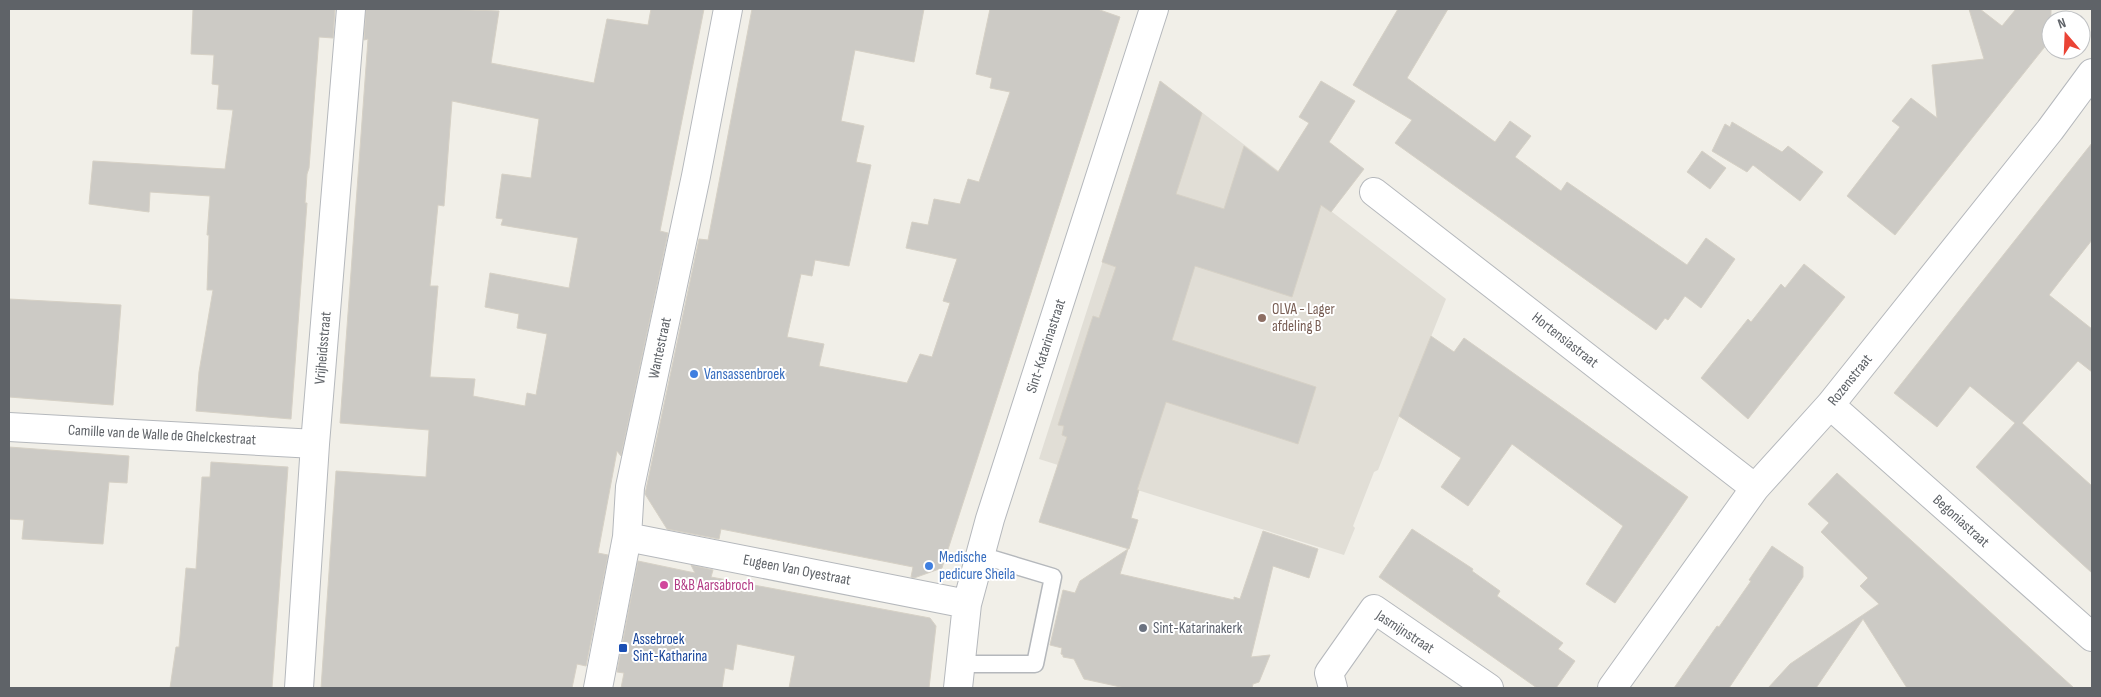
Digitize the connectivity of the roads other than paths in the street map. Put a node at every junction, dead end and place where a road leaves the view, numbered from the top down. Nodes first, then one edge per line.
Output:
1 (352, 9) edge
2 (728, 9) edge
3 (1154, 9) edge
4 (2092, 73) edge
5 (1374, 192) dead end
6 (1830, 405) junction
7 (9, 427) edge
8 (315, 444) junction
9 (1755, 488) junction
10 (627, 537) junction
11 (980, 555) junction
12 (967, 604) junction
13 (2092, 637) edge
14 (959, 676) edge
15 (299, 688) edge
16 (598, 688) edge
17 (1333, 688) edge
18 (1489, 688) edge
19 (1612, 688) edge

1 - 8 street, Vrijheidsstraat
2 - 10 street, Wantestraat
3 - 11 street, Sint-Katarinastraat
4 - 6 street, Rozenstraat
5 - 9 street, Hortensiastraat
6 - 9 street, Rozenstraat
6 - 13 street, Begoniastraat
7 - 8 street, Camille van de Walle de Ghelckestraat
8 - 15 street, Vrijheidsstraat
9 - 19 street, Rozenstraat
10 - 12 street, Eugeen Van Oyestraat
10 - 16 street, Wantestraat
11 - 12 street, Sint-Katarinastraat
11 - 14 lane
12 - 14 street, Sint-Katarinastraat
17 - 18 street, Jasmijnstraat

